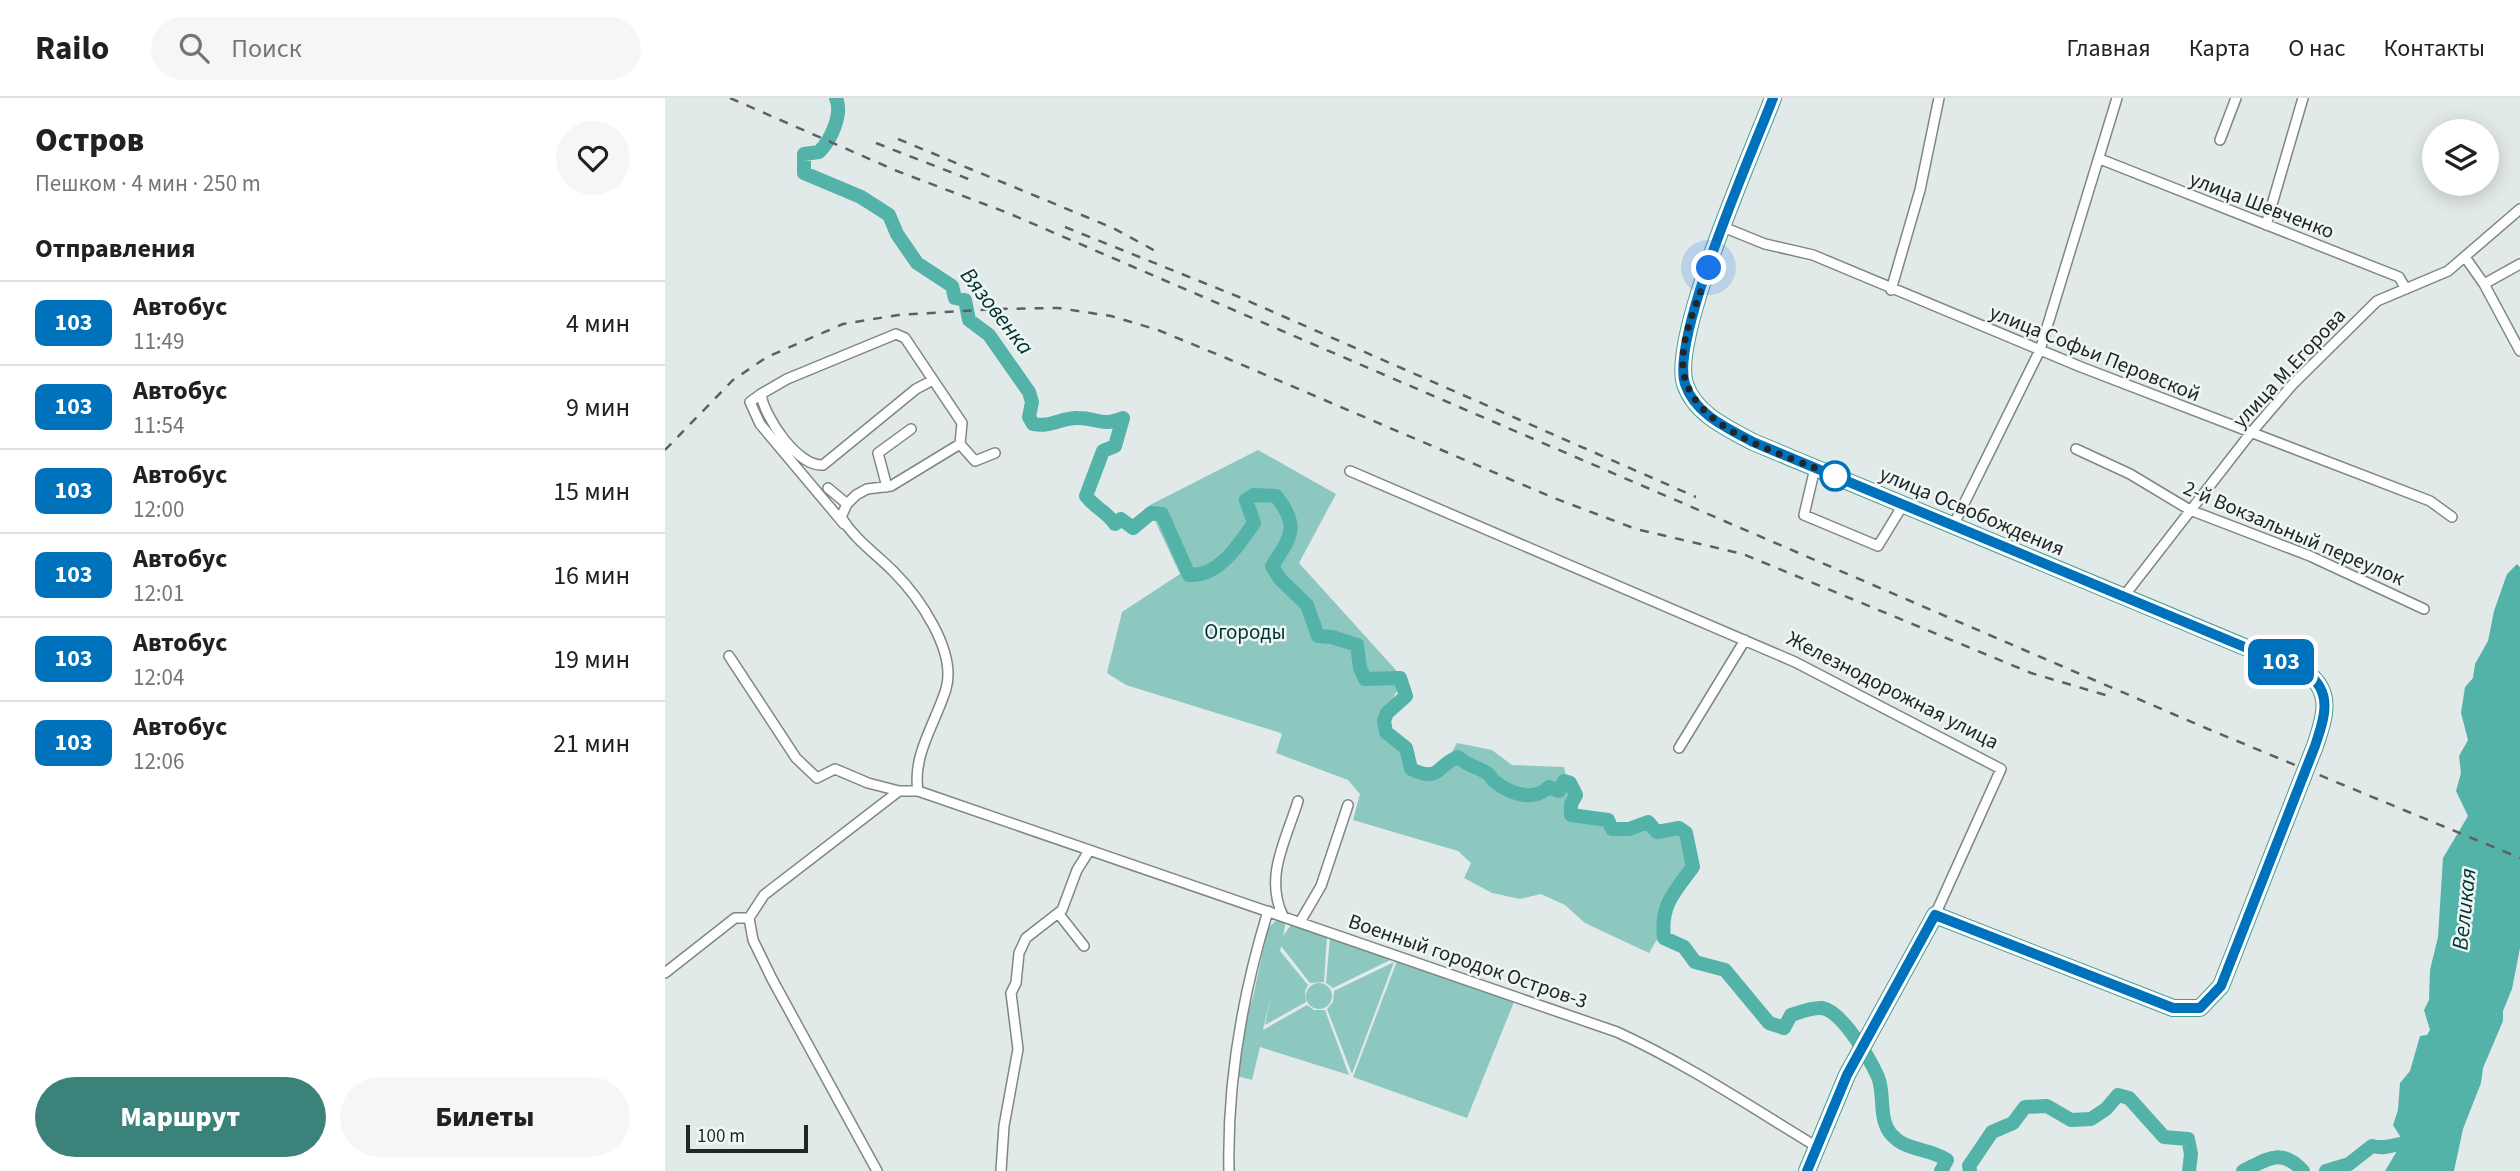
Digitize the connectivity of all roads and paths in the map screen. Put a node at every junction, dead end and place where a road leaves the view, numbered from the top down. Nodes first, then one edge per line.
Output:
1 (1773, 98) edge
2 (1939, 98) edge
3 (2117, 98) edge
4 (2236, 98) edge
5 (2303, 98) edge
6 (2220, 140) dead end
7 (2099, 159) junction
8 (2520, 209) edge
9 (2266, 225) junction
10 (1723, 227) junction
11 (2465, 257) junction
12 (2520, 264) edge
13 (2484, 284) junction
14 (2406, 289) junction
15 (1891, 290) junction
16 (2040, 350) junction
17 (2520, 351) edge
18 (933, 380) junction
19 (761, 394) junction
20 (911, 429) dead end
21 (2250, 434) junction
22 (960, 444) junction
23 (2076, 449) dead end
24 (995, 453) dead end
25 (823, 465) junction
26 (1815, 468) junction
27 (1350, 471) dead end
28 (803, 480) junction
29 (887, 487) junction
30 (828, 488) dead end
31 (847, 504) junction
32 (1903, 505) junction
33 (2190, 510) junction
34 (2452, 517) dead end
35 (1953, 526) junction
36 (848, 527) junction
37 (2123, 596) junction
38 (2424, 609) dead end
39 (1745, 640) junction
40 (729, 656) dead end
41 (1679, 748) dead end
42 (899, 791) junction
43 (918, 791) junction
44 (1298, 801) dead end
45 (1348, 805) dead end
46 (1089, 851) junction
47 (1268, 911) junction
48 (1058, 913) junction
49 (1935, 915) junction
50 (1283, 916) junction
51 (749, 918) junction
52 (1300, 922) junction
53 (1084, 946) dead end
54 (665, 974) edge
55 (1817, 1147) junction
56 (877, 1171) edge
57 (1001, 1171) edge
58 (1229, 1171) edge
59 (1807, 1171) edge

1 - 10 main road, улица Освобождения
2 - 15 street
3 - 7 street
4 - 6 street
5 - 9 street
7 - 9 street, улица Шевченко
7 - 16 street
8 - 11 street, улица М.Егорова
9 - 14 street, улица Шевченко
10 - 15 street, улица Софьи Перовской
10 - 26 main road, улица Освобождения
11 - 13 street
11 - 14 street, улица М.Егорова
12 - 13 street
13 - 17 street
14 - 21 street, улица М.Егорова
15 - 16 street, улица Софьи Перовской
16 - 21 street, улица Софьи Перовской
16 - 35 street
18 - 19 street
18 - 22 street
18 - 25 street
19 - 25 street
19 - 28 street
20 - 29 street
21 - 33 street, улица М.Егорова
21 - 34 street, улица Софьи Перовской
22 - 24 street
22 - 29 street
23 - 33 street, 2-й Вокзальный переулок
25 - 28 street
26 - 32 main road, улица Освобождения
26 - 32 street
27 - 39 street, Железнодорожная улица
28 - 36 street
29 - 31 street
30 - 31 street
31 - 36 street
32 - 35 main road, улица Освобождения
33 - 37 street, улица М.Егорова
33 - 38 street, 2-й Вокзальный переулок
35 - 37 main road, улица Освобождения
36 - 43 street
37 - 49 main road, улица Освобождения
39 - 41 street
39 - 49 street, Железнодорожная улица
40 - 42 street, Военный городок Остров-3
42 - 43 street, Военный городок Остров-3
42 - 51 street
43 - 46 street, Военный городок Остров-3
44 - 50 street
45 - 52 street
46 - 47 street, Военный городок Остров-3
46 - 48 street
47 - 50 street, Военный городок Остров-3
47 - 58 street
48 - 53 street
48 - 57 street
49 - 55 main road
50 - 52 street, Военный городок Остров-3
51 - 54 street
51 - 56 street
52 - 55 street, Военный городок Остров-3
55 - 59 main road

